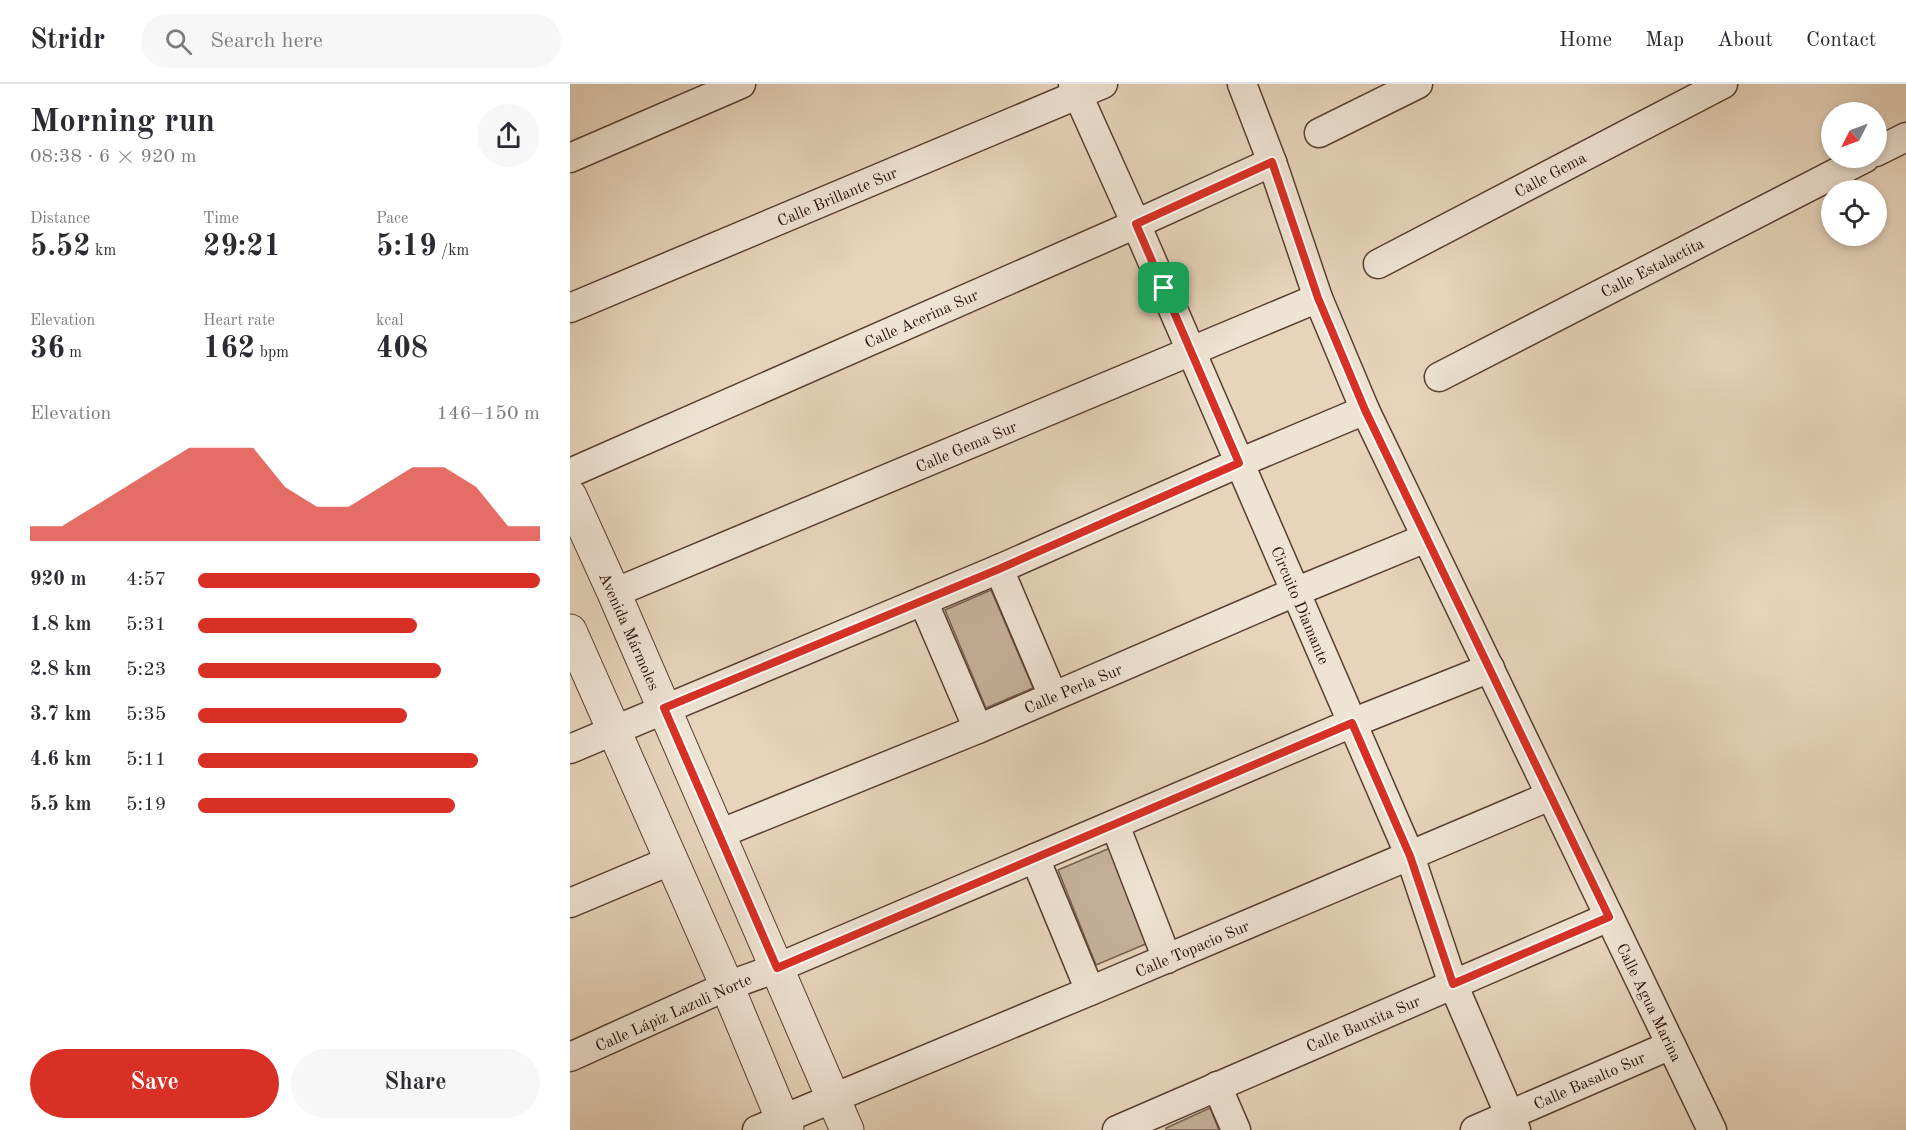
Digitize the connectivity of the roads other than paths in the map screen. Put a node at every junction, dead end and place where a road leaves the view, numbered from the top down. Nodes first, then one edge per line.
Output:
1 (741, 84) edge
2 (1242, 84) edge
3 (1418, 84) edge
4 (1723, 84) edge
5 (1085, 88) edge
6 (1319, 133) dead end
7 (1906, 136) edge
8 (1887, 146) edge
9 (570, 158) edge
10 (1272, 162) junction
11 (1846, 168) edge
12 (1136, 224) junction
13 (1378, 264) dead end
14 (1318, 298) junction
15 (570, 308) edge
16 (1191, 352) junction
17 (1439, 377) dead end
18 (1365, 410) junction
19 (1239, 463) junction
20 (570, 473) edge
21 (570, 496) edge
22 (1426, 538) junction
23 (999, 569) junction
24 (1295, 592) junction
25 (614, 593) junction
26 (923, 601) junction
27 (570, 631) edge
28 (1490, 668) junction
29 (1053, 696) junction
30 (664, 708) junction
31 (1352, 723) junction
32 (978, 729) junction
33 (613, 730) junction
34 (570, 749) edge
35 (1550, 796) junction
36 (1115, 825) junction
37 (718, 834) junction
38 (1410, 856) junction
39 (1035, 858) junction
40 (672, 860) junction
41 (570, 903) edge
42 (1609, 917) junction
43 (1167, 959) junction
44 (777, 968) junction
45 (1453, 984) junction
46 (727, 986) junction
47 (1090, 992) junction
48 (1671, 1045) junction
49 (570, 1057) edge
50 (1217, 1086) junction
51 (833, 1097) junction
52 (1513, 1122) edge
53 (1149, 1124) edge
54 (775, 1126) edge
55 (847, 1130) edge
56 (1117, 1130) edge
57 (1236, 1130) edge
58 (1475, 1130) edge
59 (1712, 1130) edge

1 - 9 street
2 - 10 street, Calle Agua Marina
3 - 6 street
4 - 13 street, Calle Gema
5 - 12 street, Circuito Diamante
5 - 15 street, Calle Brillante Sur
7 - 8 street
10 - 12 street, Calle Acerina Sur
10 - 14 street, Calle Agua Marina
11 - 17 street, Calle Estalactita
12 - 16 street, Circuito Diamante
12 - 20 street, Calle Acerina Sur
14 - 16 street, Calle Gema Sur
14 - 18 street, Calle Agua Marina
16 - 19 street, Circuito Diamante
16 - 25 street, Calle Gema Sur
18 - 19 street
18 - 22 street, Calle Agua Marina
19 - 23 street
19 - 24 street, Circuito Diamante
21 - 25 street, Avenida Mármoles
22 - 24 street, Calle Perla Sur
22 - 28 street, Calle Agua Marina
23 - 26 street
23 - 29 street
24 - 29 street, Calle Perla Sur
24 - 31 street, Circuito Diamante
25 - 30 street, Avenida Mármoles
26 - 30 street
26 - 32 street
27 - 33 street
28 - 31 street, Calle Lápiz Lazuli Norte
28 - 35 street, Calle Agua Marina
29 - 32 street, Calle Perla Sur
30 - 33 street
30 - 37 street, Avenida Mármoles
31 - 36 street, Calle Lápiz Lazuli Norte
31 - 38 street, Circuito Diamante
32 - 37 street, Calle Perla Sur
33 - 34 street
33 - 40 street
35 - 38 street, Calle Topacio Sur
35 - 42 street, Calle Agua Marina
36 - 39 street, Calle Lápiz Lazuli Norte
36 - 43 street
37 - 44 street, Avenida Mármoles
38 - 43 street, Calle Topacio Sur
38 - 45 street, Circuito Diamante
39 - 44 street, Calle Lápiz Lazuli Norte
39 - 47 street
40 - 41 street
40 - 46 street
42 - 45 street, Calle Bauxita Sur
42 - 48 street, Calle Agua Marina
43 - 47 street, Calle Topacio Sur
44 - 46 street, Calle Lápiz Lazuli Norte
44 - 51 street, Avenida Mármoles
45 - 50 street, Calle Bauxita Sur
45 - 52 street, Circuito Diamante
46 - 49 street, Calle Lápiz Lazuli Norte
46 - 54 street
47 - 51 street, Calle Topacio Sur
48 - 52 street, Calle Basalto Sur
48 - 59 street, Calle Agua Marina
50 - 53 street, Calle Bauxita Sur
50 - 57 street
51 - 54 street, Calle Topacio Sur
51 - 55 street, Avenida Mármoles
52 - 58 street, Calle Basalto Sur
53 - 56 street, Calle Bauxita Sur

